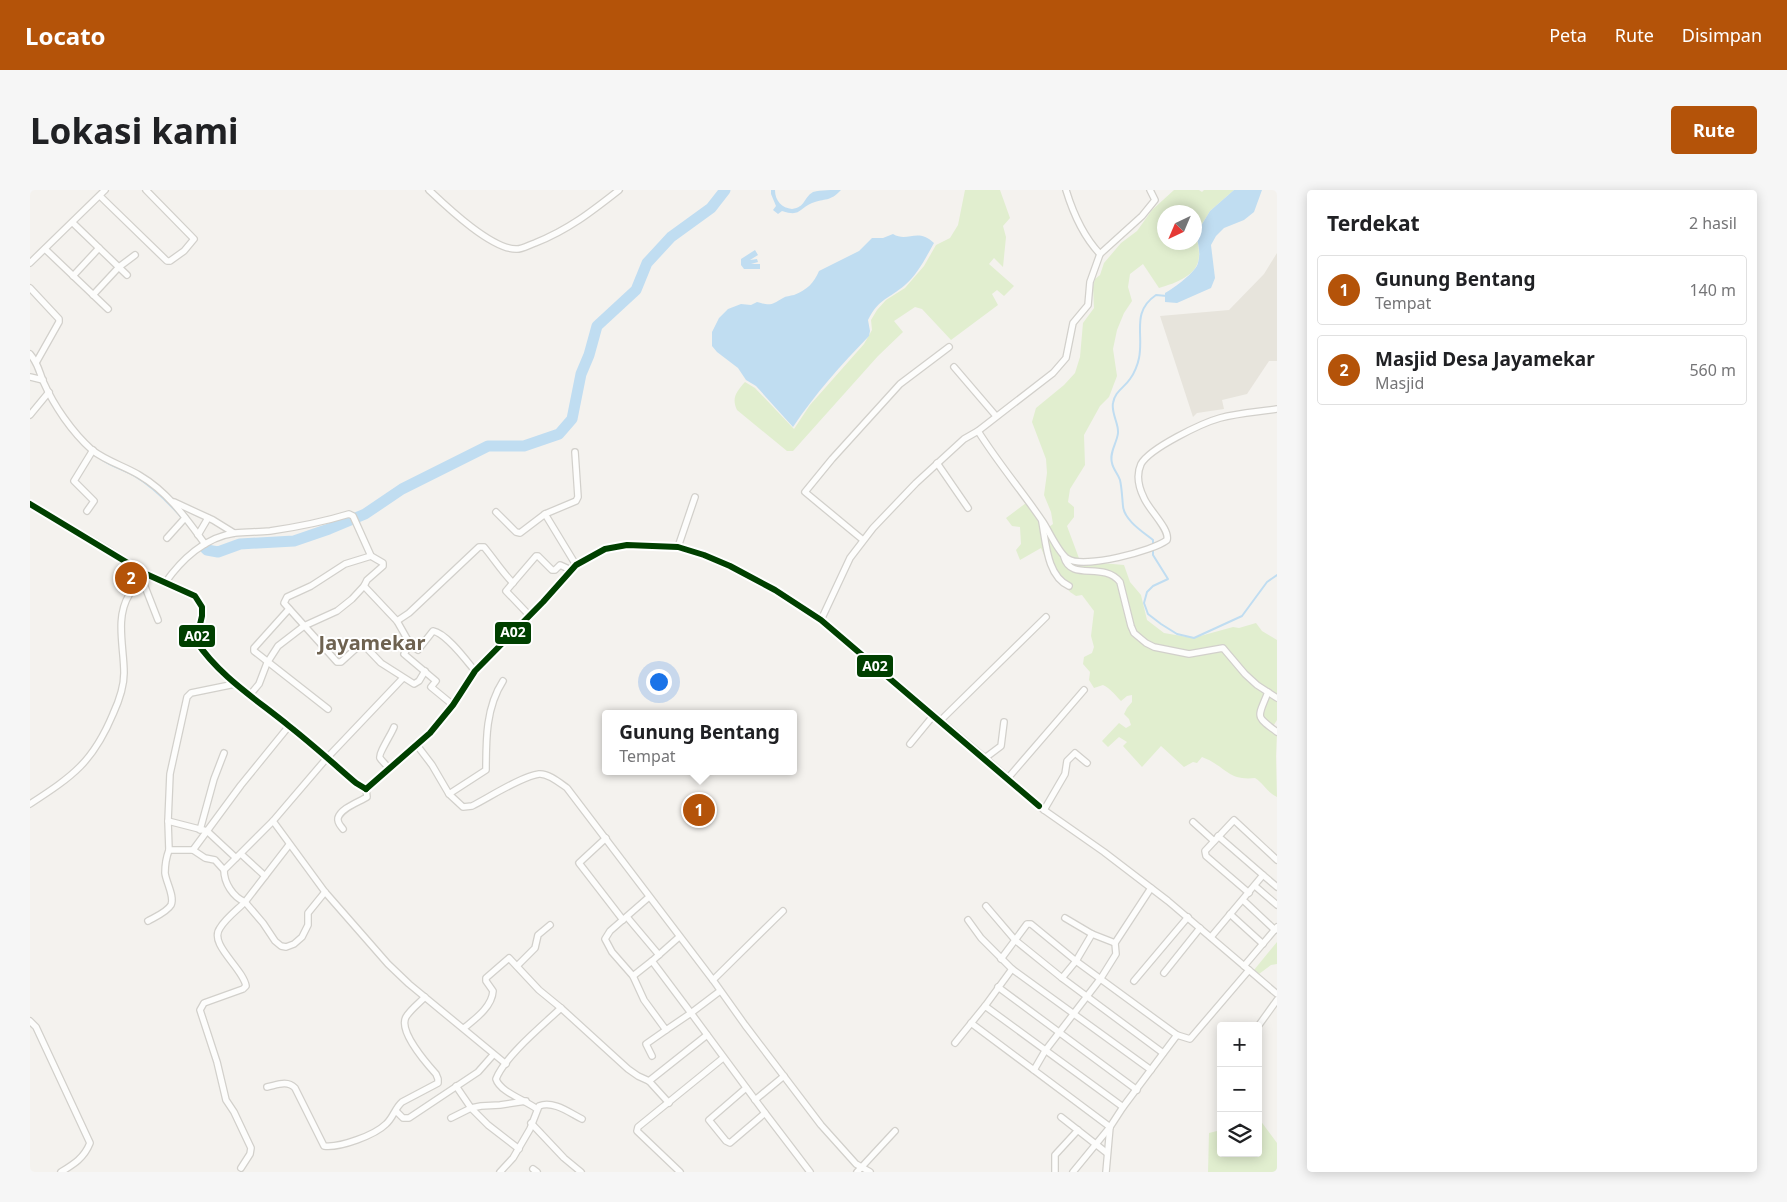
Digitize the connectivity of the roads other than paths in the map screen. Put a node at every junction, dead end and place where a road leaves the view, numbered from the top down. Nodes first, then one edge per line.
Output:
1 (105, 190) edge
2 (146, 190) edge
3 (429, 190) edge
4 (619, 190) edge
5 (1066, 190) edge
6 (1150, 190) edge
7 (100, 196) junction
8 (72, 223) junction
9 (99, 248) junction
10 (45, 250) junction
11 (1100, 254) junction
12 (135, 255) dead end
13 (30, 263) edge
14 (119, 267) junction
15 (127, 275) dead end
16 (73, 276) junction
17 (30, 288) edge
18 (93, 295) junction
19 (108, 309) dead end
20 (950, 347) dead end
21 (30, 354) edge
22 (37, 361) junction
23 (954, 367) dead end
24 (30, 377) edge
25 (43, 380) junction
26 (49, 392) junction
27 (1277, 409) edge
28 (30, 414) edge
29 (996, 416) junction
30 (978, 432) junction
31 (93, 450) junction
32 (575, 452) dead end
33 (937, 463) junction
34 (695, 497) dead end
35 (172, 501) junction
36 (30, 504) edge
37 (968, 508) dead end
38 (86, 511) dead end
39 (496, 512) dead end
40 (545, 514) junction
41 (185, 518) junction
42 (208, 518) junction
43 (1041, 519) junction
44 (234, 533) junction
45 (198, 535) junction
46 (166, 538) dead end
47 (863, 540) junction
48 (205, 544) junction
49 (678, 548) junction
50 (371, 556) junction
51 (1064, 557) junction
52 (576, 565) junction
53 (571, 570) junction
54 (144, 577) junction
55 (165, 583) junction
56 (513, 584) junction
57 (364, 586) junction
58 (1069, 586) dead end
59 (288, 609) junction
60 (529, 615) junction
61 (1046, 617) dead end
62 (158, 620) dead end
63 (820, 620) junction
64 (397, 621) junction
65 (304, 626) junction
66 (410, 644) junction
67 (267, 663) junction
68 (425, 671) junction
69 (475, 671) junction
70 (403, 678) junction
71 (503, 681) dead end
72 (235, 684) junction
73 (1084, 690) dead end
74 (1268, 692) junction
75 (250, 696) junction
76 (1277, 698) edge
77 (453, 705) junction
78 (328, 709) dead end
79 (933, 716) junction
80 (940, 721) junction
81 (1004, 722) dead end
82 (289, 726) junction
83 (394, 727) dead end
84 (1277, 732) edge
85 (416, 744) junction
86 (910, 744) dead end
87 (224, 753) dead end
88 (985, 758) junction
89 (326, 759) junction
90 (1087, 763) dead end
91 (389, 768) junction
92 (1008, 778) junction
93 (366, 788) junction
94 (449, 794) junction
95 (30, 804) edge
96 (1044, 810) junction
97 (205, 812) junction
98 (218, 818) junction
99 (168, 821) junction
100 (273, 821) junction
101 (1193, 822) dead end
102 (343, 829) dead end
103 (204, 830) junction
104 (606, 838) junction
105 (1216, 839) junction
106 (289, 845) junction
107 (169, 850) junction
108 (193, 850) junction
109 (238, 856) junction
110 (1277, 860) edge
111 (224, 870) junction
112 (265, 876) junction
113 (1264, 876) junction
114 (1255, 886) junction
115 (1151, 888) junction
116 (1277, 888) edge
117 (325, 892) junction
118 (1249, 893) junction
119 (650, 897) junction
120 (1243, 900) junction
121 (245, 902) junction
122 (1277, 905) edge
123 (986, 906) dead end
124 (783, 911) dead end
125 (1230, 914) junction
126 (1188, 917) junction
127 (625, 918) junction
128 (1065, 918) dead end
129 (968, 920) dead end
130 (148, 921) dead end
131 (550, 925) dead end
132 (1200, 928) junction
133 (1276, 928) edge
134 (1092, 934) junction
135 (679, 937) junction
136 (1211, 937) junction
137 (1015, 940) junction
138 (1115, 943) junction
139 (1262, 944) junction
140 (659, 955) junction
141 (1001, 959) junction
142 (652, 961) junction
143 (1076, 961) junction
144 (517, 966) junction
145 (1247, 968) junction
146 (1012, 969) junction
147 (1164, 973) dead end
148 (633, 976) junction
149 (1062, 978) junction
150 (1101, 978) junction
151 (713, 980) junction
152 (1134, 981) dead end
153 (998, 987) junction
154 (720, 992) junction
155 (1277, 994) edge
156 (424, 997) junction
157 (1088, 997) junction
158 (1277, 1000) edge
159 (985, 1006) junction
160 (561, 1008) junction
161 (691, 1013) junction
162 (1075, 1014) junction
163 (30, 1021) edge
164 (1261, 1022) edge
165 (971, 1023) junction
166 (464, 1028) junction
167 (666, 1030) junction
168 (1060, 1033) junction
169 (707, 1035) junction
170 (1177, 1035) junction
171 (955, 1042) dead end
172 (1045, 1051) junction
173 (1163, 1053) junction
174 (494, 1055) junction
175 (652, 1056) dead end
176 (723, 1058) junction
177 (506, 1064) junction
178 (1034, 1070) junction
179 (1151, 1070) junction
180 (784, 1076) junction
181 (649, 1081) junction
182 (456, 1086) junction
183 (268, 1088) dead end
184 (746, 1088) junction
185 (1137, 1090) junction
186 (755, 1100) junction
187 (526, 1101) junction
188 (669, 1103) junction
189 (1123, 1107) junction
190 (471, 1108) junction
191 (537, 1109) junction
192 (396, 1111) junction
193 (764, 1113) junction
194 (1061, 1116) dead end
195 (451, 1118) dead end
196 (582, 1120) dead end
197 (531, 1123) junction
198 (1110, 1127) junction
199 (1078, 1130) junction
200 (894, 1131) dead end
201 (1094, 1144) junction
202 (518, 1149) junction
203 (1107, 1153) junction
204 (241, 1168) dead end
205 (860, 1170) edge
206 (61, 1172) edge
207 (500, 1172) edge
208 (581, 1172) edge
209 (680, 1172) edge
210 (810, 1172) edge
211 (870, 1172) edge
212 (1055, 1172) edge
213 (1073, 1172) edge
214 (1106, 1172) edge

1 - 7 street
2 - 7 street
3 - 4 street
5 - 11 street
6 - 11 street
7 - 8 street
8 - 9 street
8 - 10 street
9 - 14 street
9 - 16 street
10 - 13 street
10 - 16 street
11 - 29 street
12 - 14 street
14 - 15 street
14 - 18 street
16 - 18 street
17 - 22 street
18 - 19 street
20 - 47 street
21 - 22 street
22 - 25 street
23 - 29 street
24 - 25 street
25 - 26 street
26 - 28 street
26 - 31 street
27 - 51 street
29 - 30 street
30 - 33 street
30 - 43 street
31 - 35 street
31 - 38 street
32 - 40 street
33 - 37 street
33 - 47 street
34 - 49 street
35 - 41 street
35 - 42 street
36 - 54 street
39 - 40 street
40 - 52 street
41 - 45 street
41 - 46 street
42 - 44 street
42 - 45 street
43 - 51 street
43 - 58 street
44 - 48 street
44 - 50 street
45 - 48 street
47 - 63 street
48 - 55 street
49 - 52 street
49 - 63 street
50 - 57 street
50 - 59 street
51 - 74 street
52 - 53 street
53 - 56 street
53 - 60 street
54 - 55 street
54 - 62 street
54 - 95 street
55 - 72 street
56 - 60 street
56 - 64 street
57 - 64 street
57 - 65 street
59 - 65 street
59 - 67 street
60 - 69 street
61 - 80 street
63 - 79 street
64 - 66 street
65 - 67 street
65 - 70 street
66 - 68 street
66 - 69 street
67 - 75 street
67 - 78 street
68 - 70 street
68 - 77 street
69 - 77 street
70 - 89 street
71 - 94 street
72 - 75 street
72 - 99 street
73 - 92 street
74 - 76 street
74 - 84 street
75 - 82 street
77 - 85 street
79 - 80 street
79 - 86 street
80 - 88 street
81 - 88 street
82 - 89 street
82 - 98 street
83 - 91 street
85 - 91 street
85 - 94 street
87 - 97 street
88 - 92 street
89 - 93 street
89 - 100 street
90 - 96 street
91 - 93 street
92 - 96 street
93 - 102 street
94 - 104 street
96 - 115 street
97 - 98 street
97 - 103 street
98 - 103 street
99 - 103 street
99 - 107 street
100 - 106 street
100 - 109 street
101 - 105 street
103 - 108 street
103 - 109 street
104 - 119 street
104 - 127 street
105 - 110 street
105 - 113 street
105 - 118 street
106 - 112 street
106 - 117 street
107 - 108 street
107 - 130 street
108 - 111 street
109 - 111 street
109 - 112 street
111 - 121 street
112 - 121 street
113 - 114 street
113 - 116 street
114 - 118 street
114 - 122 street
115 - 126 street
115 - 138 street
117 - 121 street
117 - 156 street
118 - 120 street
119 - 127 street
119 - 135 street
120 - 125 street
120 - 133 street
121 - 204 street
123 - 137 street
124 - 151 street
125 - 136 street
125 - 139 street
126 - 132 street
126 - 152 street
127 - 140 street
127 - 148 street
128 - 134 street
129 - 141 street
131 - 144 street
132 - 136 street
132 - 147 street
133 - 139 street
134 - 138 street
134 - 143 street
135 - 140 street
135 - 151 street
136 - 145 street
137 - 141 street
137 - 143 street
137 - 149 street
138 - 150 street
139 - 145 street
140 - 142 street
141 - 146 street
142 - 148 street
142 - 161 street
143 - 149 street
143 - 150 street
144 - 160 street
144 - 166 street
145 - 155 street
145 - 170 street
146 - 153 street
146 - 162 street
148 - 167 street
149 - 157 street
150 - 157 street
150 - 170 street
151 - 154 street
153 - 159 street
153 - 168 street
154 - 161 street
154 - 180 street
156 - 166 street
156 - 192 street
157 - 162 street
157 - 173 street
158 - 164 street
159 - 165 street
159 - 172 street
160 - 177 street
160 - 181 street
161 - 167 street
161 - 169 street
162 - 168 street
162 - 179 street
163 - 206 street
165 - 171 street
165 - 178 street
166 - 174 street
167 - 175 street
168 - 172 street
168 - 185 street
169 - 176 street
169 - 181 street
170 - 173 street
172 - 178 street
172 - 189 street
173 - 179 street
174 - 177 street
174 - 182 street
176 - 184 street
176 - 188 street
177 - 187 street
178 - 198 street
179 - 185 street
180 - 186 street
180 - 205 street
181 - 188 street
182 - 190 street
182 - 192 street
183 - 192 street
184 - 186 street
184 - 193 street
185 - 189 street
186 - 193 street
187 - 190 street
187 - 191 street
188 - 209 street
189 - 198 street
190 - 195 street
190 - 202 street
191 - 196 street
191 - 197 street
193 - 210 street
194 - 199 street
197 - 202 street
197 - 208 street
198 - 201 street
198 - 203 street
199 - 201 street
199 - 212 street
200 - 205 street
201 - 203 street
201 - 213 street
202 - 207 street
203 - 214 street
205 - 211 street

